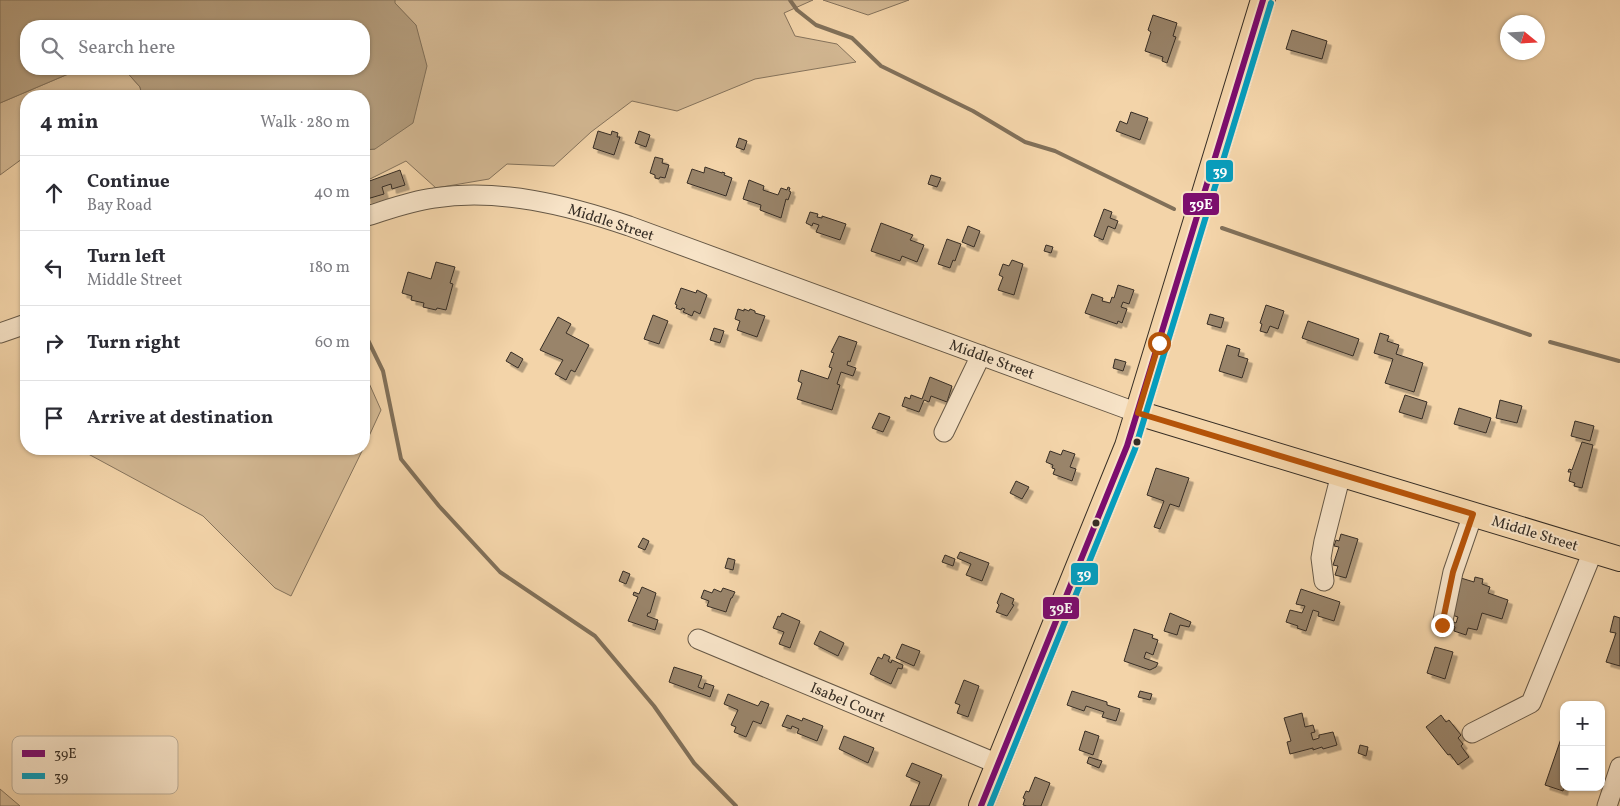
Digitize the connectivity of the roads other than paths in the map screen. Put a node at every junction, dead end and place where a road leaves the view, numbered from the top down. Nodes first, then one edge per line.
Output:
1 (1264, 0) edge
2 (370, 215) edge
3 (20, 326) edge
4 (0, 333) edge
5 (981, 355) junction
6 (1138, 413) junction
7 (944, 432) dead end
8 (1341, 474) junction
9 (1473, 514) junction
10 (1593, 550) junction
11 (1620, 559) edge
12 (1324, 581) dead end
13 (1442, 625) dead end
14 (698, 639) dead end
15 (1472, 733) dead end
16 (998, 764) junction
17 (1620, 768) edge
18 (981, 806) edge
19 (1607, 806) edge

1 - 6 main road
2 - 5 street, Middle Street
3 - 4 street
5 - 6 street, Middle Street
5 - 7 street
6 - 8 main road, Middle Street
6 - 16 main road
8 - 9 main road, Middle Street
8 - 12 street
9 - 10 main road, Middle Street
9 - 13 street
10 - 11 main road, Middle Street
10 - 15 street
14 - 16 street, Isabel Court
16 - 18 main road
17 - 19 street

